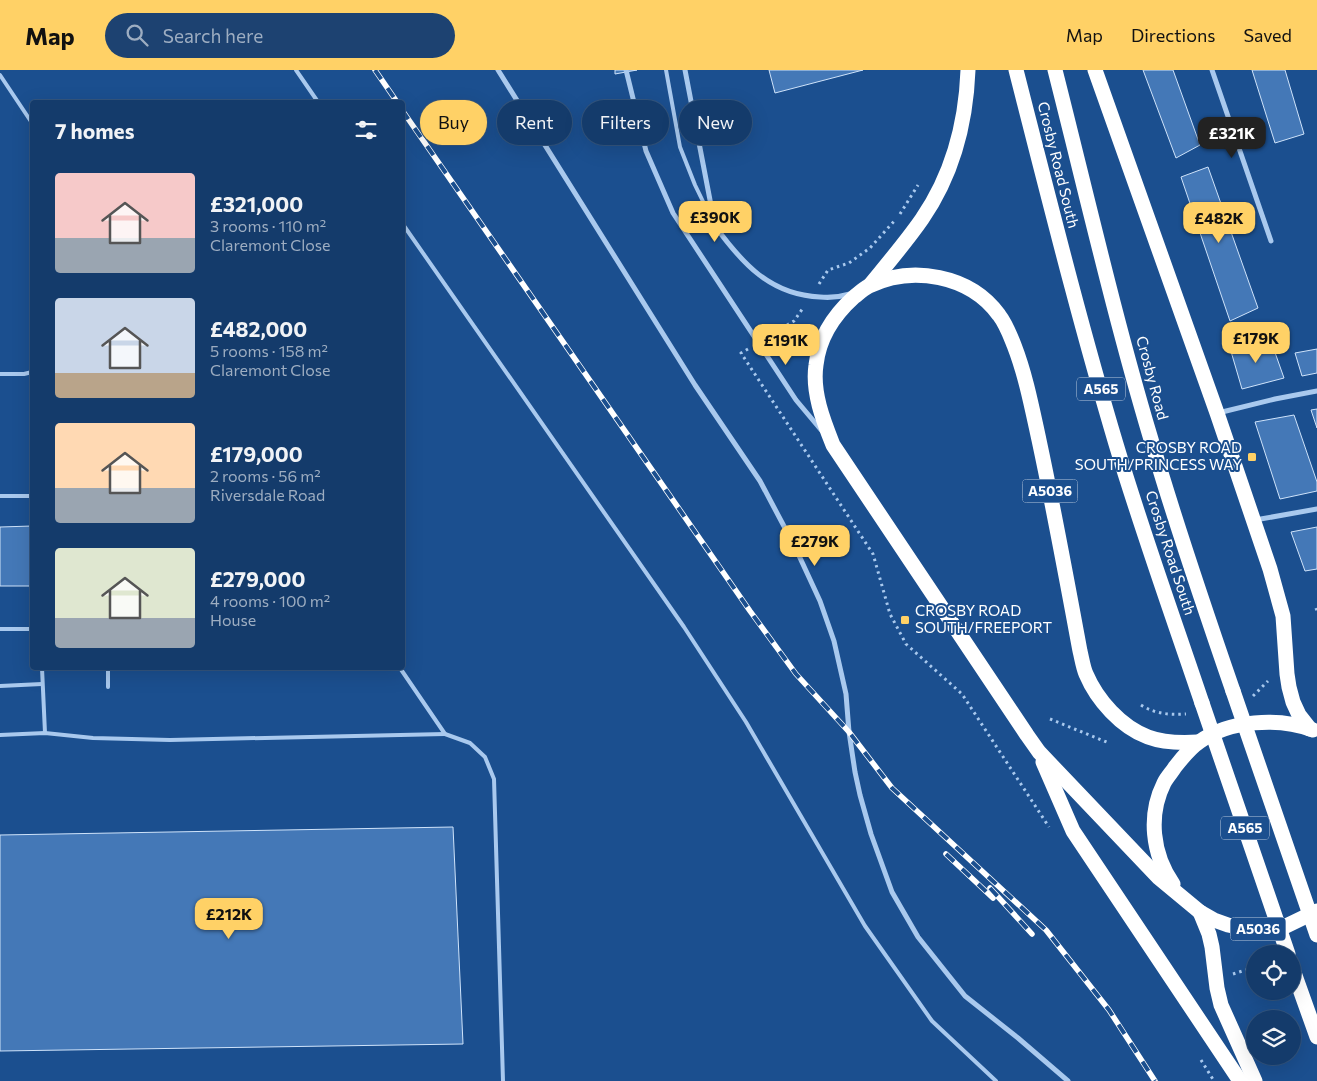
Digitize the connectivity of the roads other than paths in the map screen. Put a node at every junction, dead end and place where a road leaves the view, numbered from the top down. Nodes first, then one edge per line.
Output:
1 (296, 70) edge
2 (498, 70) edge
3 (626, 70) edge
4 (666, 70) edge
5 (684, 70) edge
6 (968, 70) edge
7 (1016, 70) edge
8 (1054, 70) edge
9 (1096, 70) edge
10 (1212, 70) edge
11 (0, 75) edge
12 (317, 100) edge
13 (30, 120) edge
14 (405, 226) edge
15 (715, 226) junction
16 (1271, 241) dead end
17 (867, 287) junction
18 (30, 372) edge
19 (0, 374) edge
20 (1317, 391) edge
21 (1218, 413) junction
22 (833, 445) junction
23 (0, 496) edge
24 (30, 496) edge
25 (1317, 509) edge
26 (1254, 520) junction
27 (0, 629) edge
28 (30, 629) edge
29 (42, 670) edge
30 (108, 670) edge
31 (401, 670) edge
32 (42, 684) junction
33 (0, 686) edge
34 (108, 686) dead end
35 (1314, 731) edge
36 (45, 733) junction
37 (445, 734) junction
38 (0, 735) edge
39 (1198, 742) junction
40 (1039, 752) junction
41 (1184, 899) junction
42 (1317, 911) edge
43 (1200, 912) junction
44 (1317, 935) edge
45 (1285, 945) edge
46 (1301, 992) edge
47 (1317, 1037) edge
48 (503, 1081) edge
49 (996, 1081) edge
50 (1068, 1081) edge
51 (1240, 1081) edge
52 (1255, 1081) edge

1 - 12 lane
2 - 50 street
3 - 22 street
4 - 15 lane
5 - 15 street
6 - 17 highway
7 - 45 highway, Crosby Road South / A565, bridge
8 - 44 highway, Crosby Road / A565, bridge
9 - 21 highway
10 - 16 street
11 - 13 lane
14 - 49 lane
15 - 17 street
17 - 22 highway, A5036
17 - 39 highway, A5036
18 - 19 lane
20 - 21 street
21 - 26 highway
22 - 40 highway, A5036
23 - 24 lane
25 - 26 street
26 - 35 highway
27 - 28 lane
29 - 32 lane
30 - 34 lane
31 - 37 lane
32 - 33 lane
32 - 36 lane
35 - 39 highway, A5036
36 - 37 lane
36 - 38 lane
37 - 48 lane
39 - 41 highway, A5036
40 - 41 highway, A5036
40 - 51 highway
41 - 43 highway, A5036
42 - 43 highway, A5036
43 - 52 highway
46 - 47 highway

